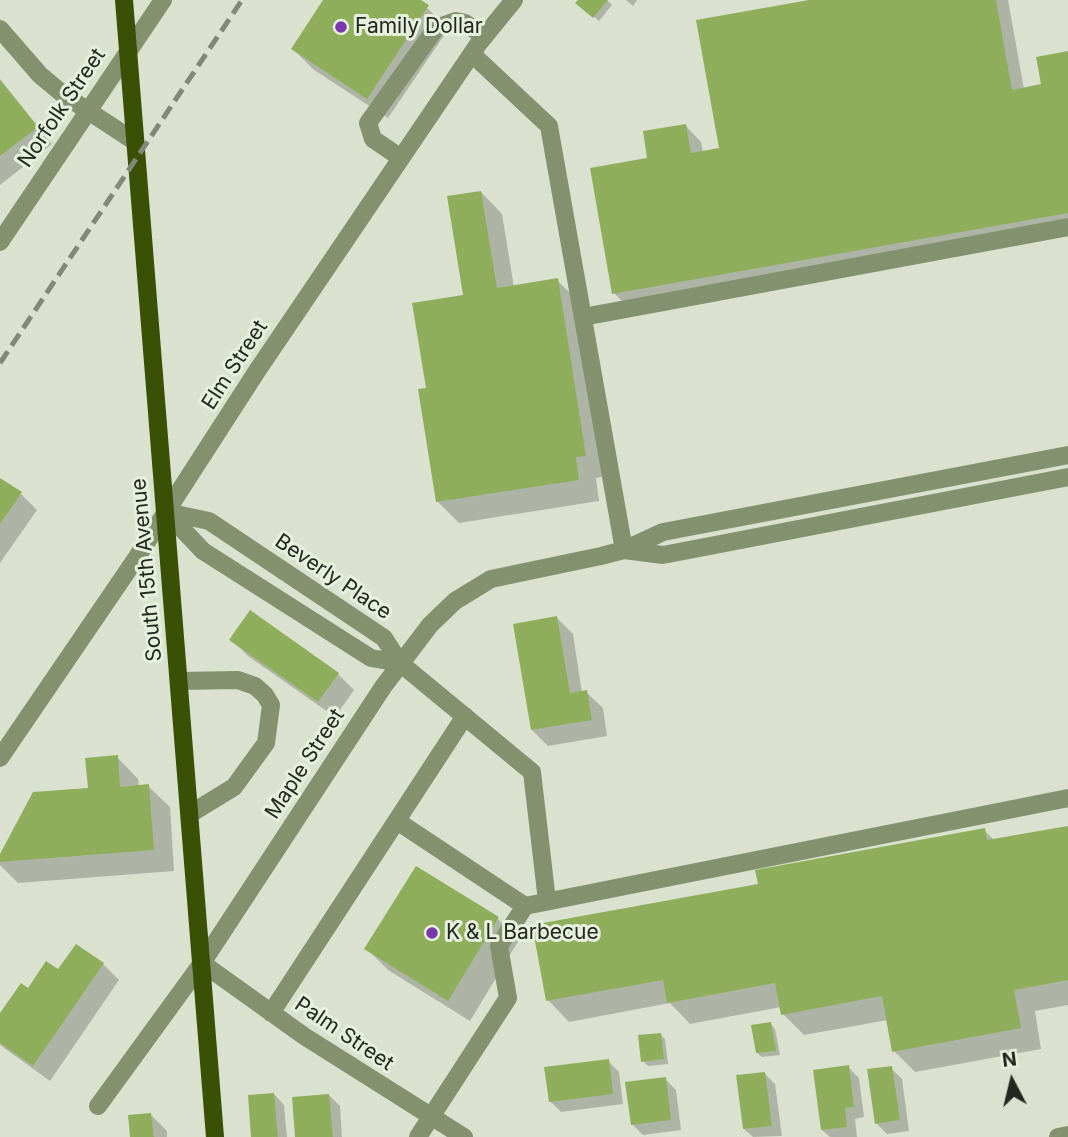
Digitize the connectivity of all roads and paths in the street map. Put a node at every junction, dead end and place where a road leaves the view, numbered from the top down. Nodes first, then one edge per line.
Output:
1 (124, 0) edge
2 (163, 0) edge
3 (514, 0) edge
4 (0, 29) edge
5 (484, 37) junction
6 (127, 52) junction
7 (472, 54) junction
8 (87, 111) junction
9 (135, 141) junction
10 (401, 158) junction
11 (1068, 227) edge
12 (0, 242) edge
13 (583, 317) junction
14 (1068, 456) edge
15 (1068, 477) edge
16 (166, 512) junction
17 (624, 550) junction
18 (400, 663) junction
19 (179, 681) junction
20 (466, 716) junction
21 (0, 758) edge
22 (1068, 798) edge
23 (190, 814) junction
24 (397, 821) junction
25 (547, 901) junction
26 (525, 906) junction
27 (202, 963) junction
28 (271, 1013) junction
29 (98, 1106) dead end
30 (431, 1118) junction
31 (1068, 1135) edge
32 (215, 1137) edge
33 (418, 1137) edge
34 (464, 1137) edge
35 (1058, 1137) edge

1 - 6 main road, South 15th Avenue
2 - 6 street, Norfolk Street
3 - 5 street, Elm Street
4 - 8 street
5 - 7 street, Elm Street
5 - 10 street
6 - 8 street, Norfolk Street
6 - 9 main road, South 15th Avenue
7 - 10 street, Elm Street
7 - 13 street
8 - 9 street
8 - 12 street, Norfolk Street
9 - 16 main road, South 15th Avenue
10 - 16 street, Elm Street
11 - 13 street
13 - 17 street
14 - 17 street
15 - 17 street
16 - 18 street
16 - 18 street, Beverly Place
16 - 19 main road, South 15th Avenue
16 - 21 street, Elm Street
17 - 18 street, Maple Street
18 - 20 street
18 - 27 street, Maple Street
19 - 23 main road, South 15th Avenue
19 - 23 street
20 - 24 street
20 - 25 street
22 - 25 street
23 - 27 main road, South 15th Avenue
24 - 26 street
24 - 28 street
25 - 26 street
26 - 30 street
27 - 28 street, Palm Street
27 - 29 street, Maple Street
27 - 32 main road, South 15th Avenue
28 - 30 street, Palm Street
30 - 33 street
30 - 34 street, Palm Street
31 - 35 street

